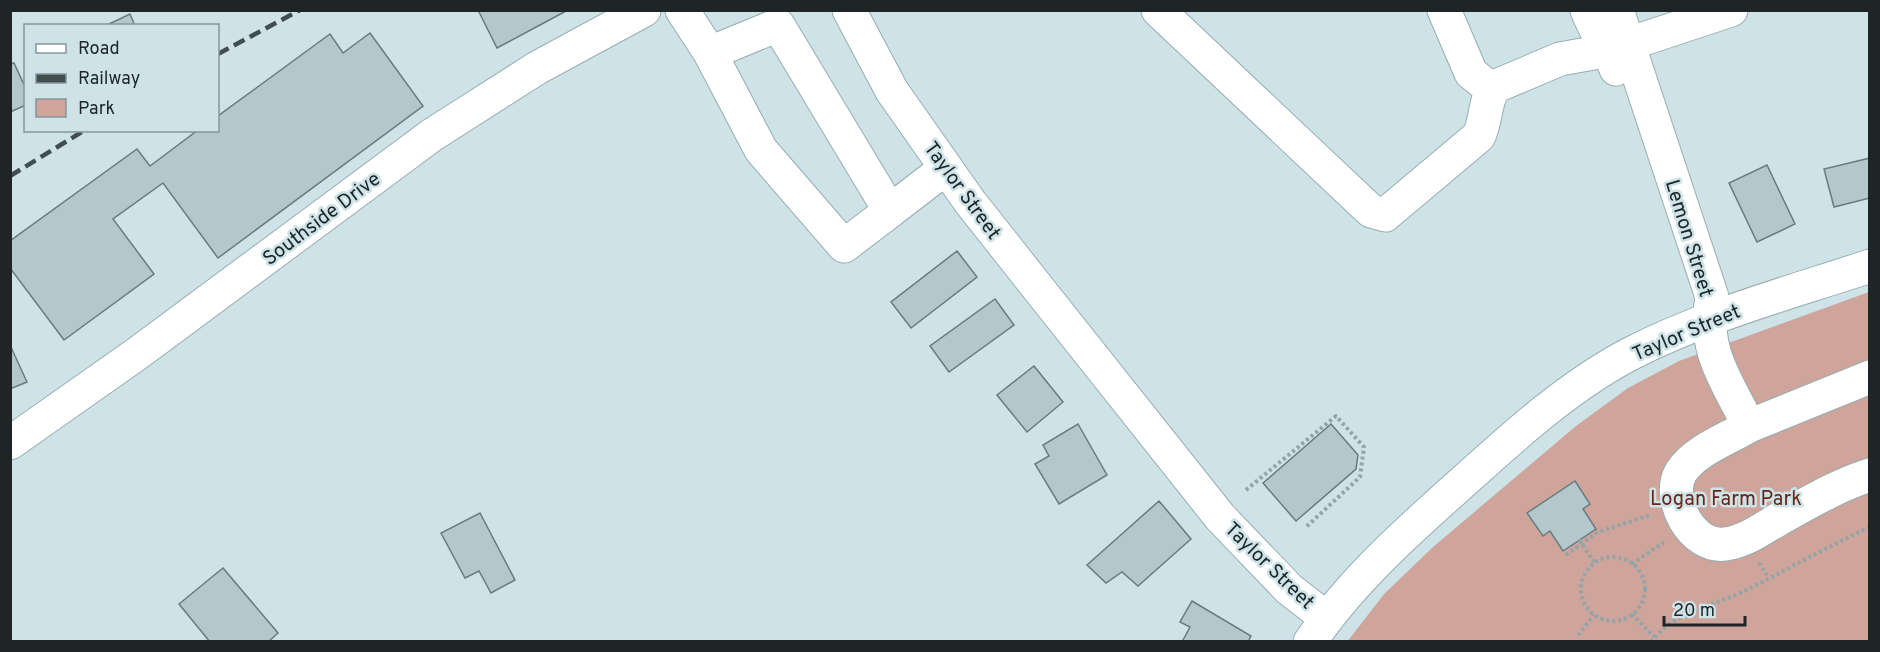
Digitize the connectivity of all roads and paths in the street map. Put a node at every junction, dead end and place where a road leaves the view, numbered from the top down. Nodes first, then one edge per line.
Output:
1 (644, 10) edge
2 (682, 10) edge
3 (849, 10) edge
4 (1158, 10) edge
5 (1444, 10) edge
6 (1587, 10) edge
7 (1617, 10) edge
8 (1668, 10) edge
9 (1731, 10) edge
10 (1700, 21) junction
11 (1619, 47) junction
12 (710, 53) junction
13 (1492, 90) junction
14 (946, 168) junction
15 (890, 211) junction
16 (1869, 266) edge
17 (1708, 319) junction
18 (1869, 377) edge
19 (1749, 426) junction
20 (10, 443) edge
21 (1869, 475) edge
22 (1246, 490) dead end
23 (1656, 514) dead end
24 (1869, 527) edge
25 (1305, 528) dead end
26 (1672, 536) dead end
27 (1580, 542) junction
28 (1566, 555) dead end
29 (1595, 563) junction
30 (1632, 564) junction
31 (1632, 614) junction
32 (1594, 615) junction
33 (1318, 629) edge
34 (1578, 635) dead end
35 (1652, 639) edge

1 - 20 street, Southside Drive
2 - 12 street
3 - 14 street, Taylor Street
4 - 13 street
5 - 13 street
6 - 11 street, Lemon Street
7 - 11 street, Lemon Street
8 - 10 street
9 - 10 street
10 - 11 street
11 - 13 street
11 - 17 street, Lemon Street
12 - 15 street
12 - 15 street
14 - 15 street
14 - 33 street, Taylor Street
16 - 17 street, Taylor Street
17 - 19 street
17 - 33 street, Taylor Street
18 - 19 street
19 - 21 street
22 - 25 path
23 - 27 path
24 - 35 path
26 - 30 path
27 - 28 path
27 - 29 path
29 - 30 path
29 - 32 path
30 - 31 path
31 - 32 path
31 - 35 path
32 - 34 path

